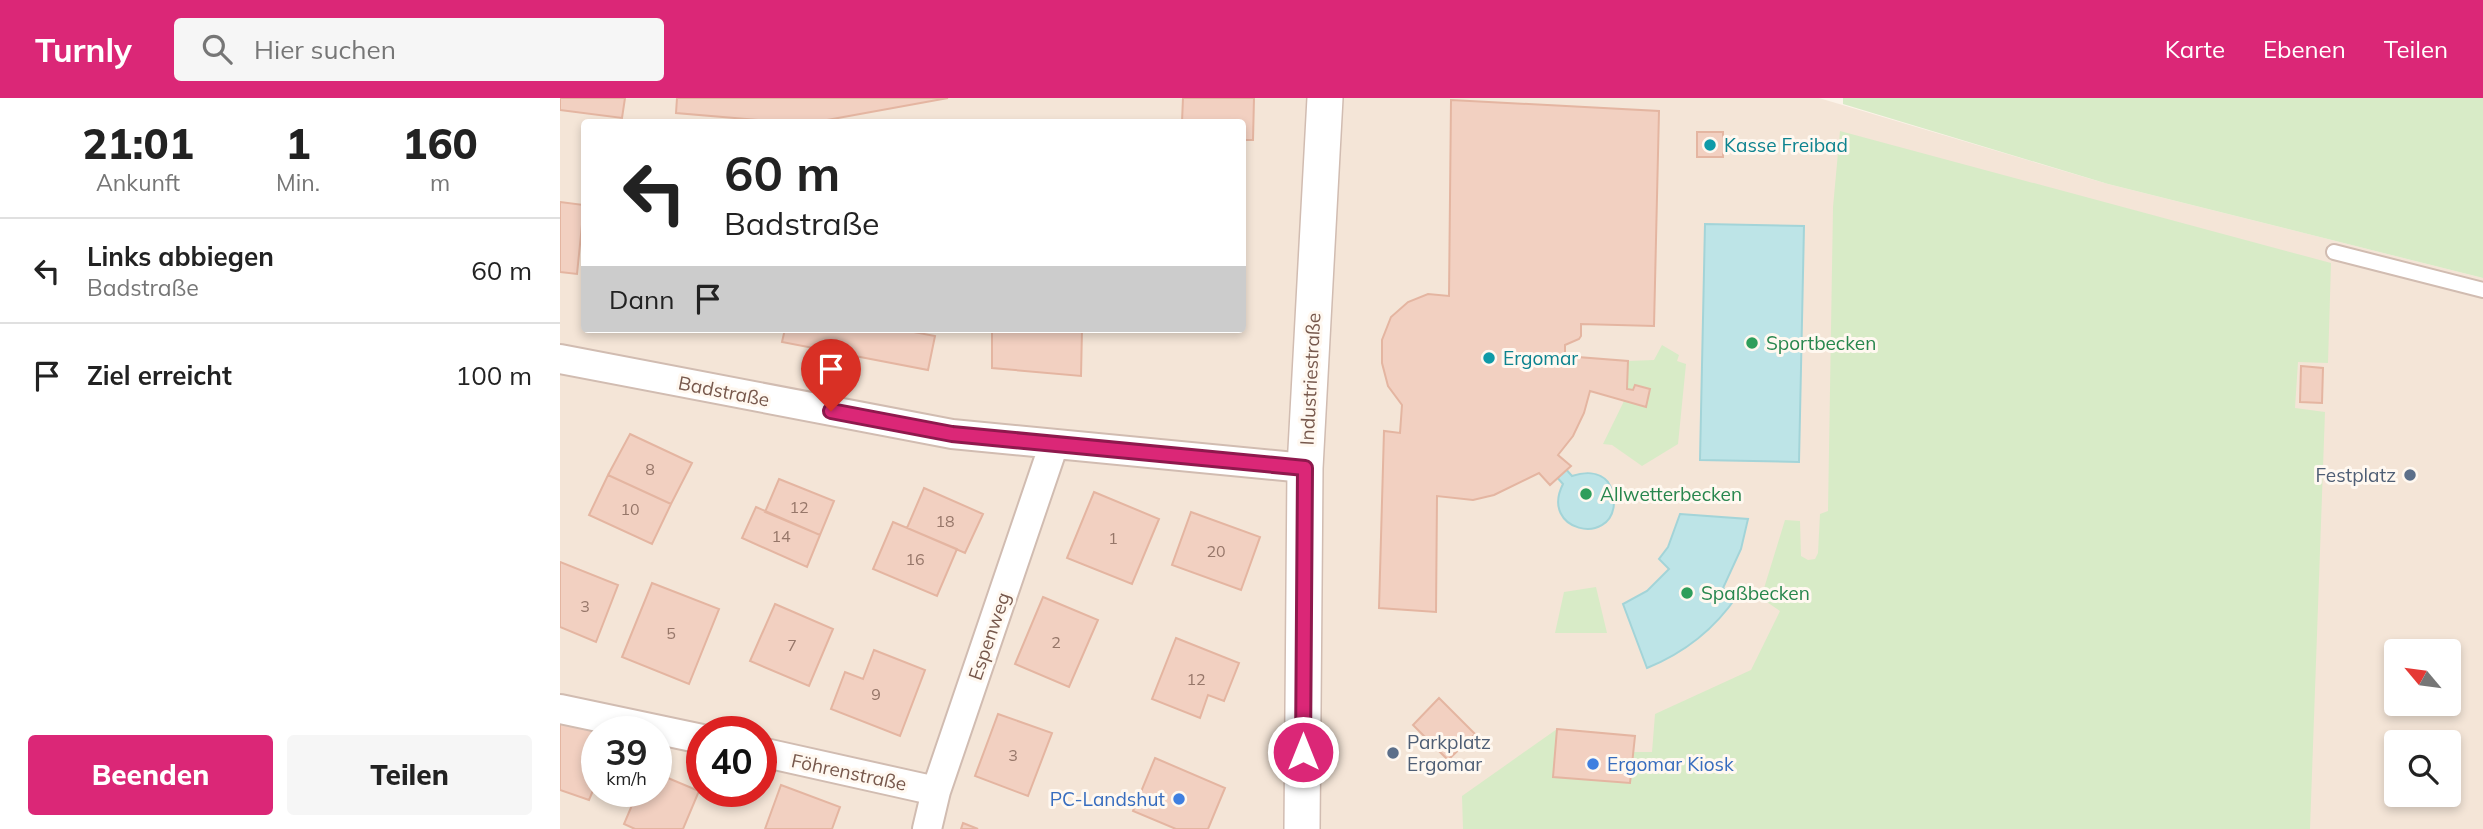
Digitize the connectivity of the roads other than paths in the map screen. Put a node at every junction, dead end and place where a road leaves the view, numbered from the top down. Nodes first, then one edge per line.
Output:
1 (1325, 98) edge
2 (2334, 252) dead end
3 (2483, 290) edge
4 (560, 359) edge
5 (1054, 444) junction
6 (1305, 468) junction
7 (560, 709) edge
8 (686, 736) edge
9 (777, 756) edge
10 (936, 791) junction
11 (927, 829) edge
12 (1302, 829) edge

1 - 6 street, Industriestraße
2 - 3 lane
4 - 5 street, Badstraße
5 - 6 street, Badstraße
5 - 10 street, Espenweg
6 - 12 street, Industriestraße
7 - 8 street
9 - 10 street, Föhrenstraße
10 - 11 street, Espenweg

